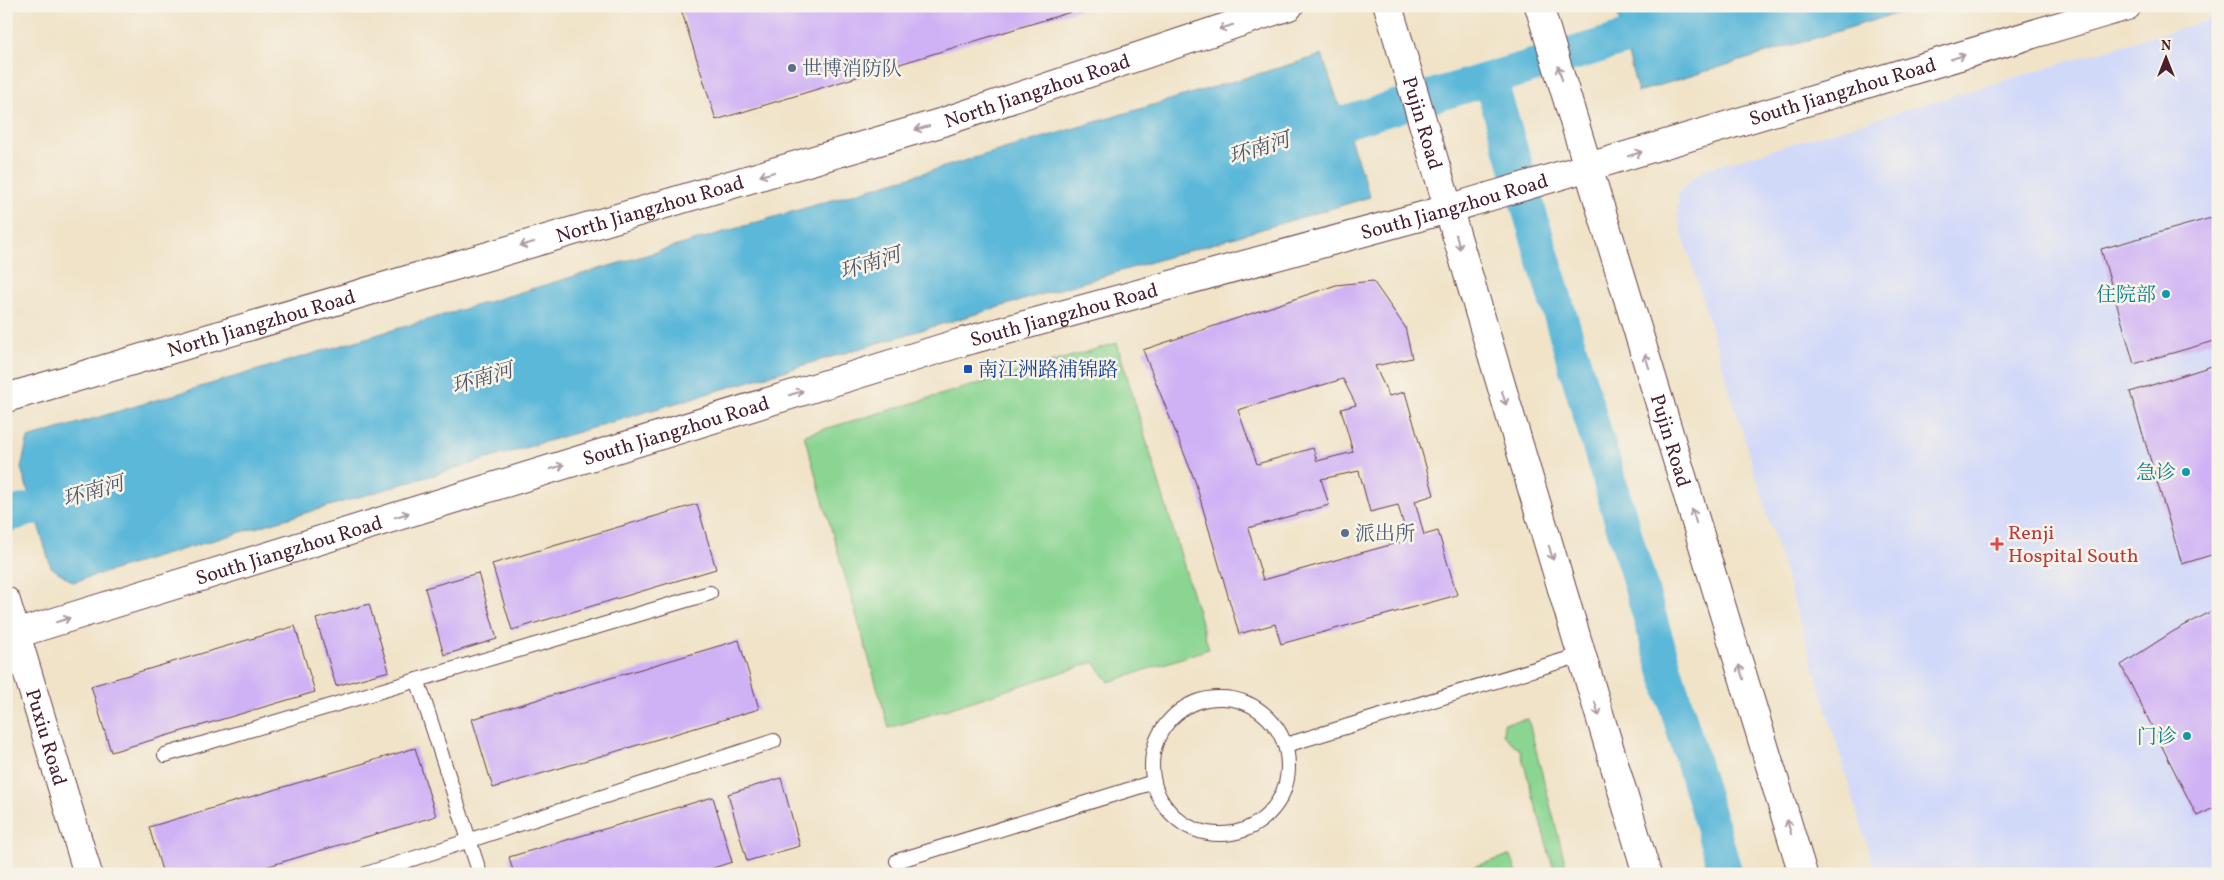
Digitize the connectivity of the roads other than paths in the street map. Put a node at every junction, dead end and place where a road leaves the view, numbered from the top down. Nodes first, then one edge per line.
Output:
1 (1289, 6) edge
2 (1539, 6) edge
3 (2127, 6) edge
4 (1389, 12) edge
5 (1577, 171) junction
6 (1460, 206) junction
7 (6, 398) edge
8 (710, 593) dead end
9 (6, 601) edge
10 (11, 636) edge
11 (1581, 654) junction
12 (418, 682) junction
13 (774, 741) dead end
14 (1286, 746) junction
15 (166, 755) dead end
16 (1154, 782) junction
17 (470, 840) junction
18 (897, 861) dead end
19 (88, 874) edge
20 (366, 874) edge
21 (480, 874) edge
22 (1646, 874) edge
23 (1803, 874) edge

1 -> 7 street, North Jiangzhou Road
5 -> 2 street, Pujin Road
5 -> 3 street, South Jiangzhou Road
4 - 6 street, Pujin Road
5 - 6 street, South Jiangzhou Road
23 -> 5 street, Pujin Road
10 -> 6 street, South Jiangzhou Road
6 -> 11 street, Pujin Road
8 - 12 lane
9 - 10 street, Puxiu Road
10 - 19 street, Puxiu Road
11 - 14 lane
11 -> 22 street, Pujin Road
12 - 15 lane
12 - 17 lane
13 - 17 lane
14 - 16 lane
14 - 16 lane
16 - 18 lane
17 - 20 lane
17 - 21 lane

